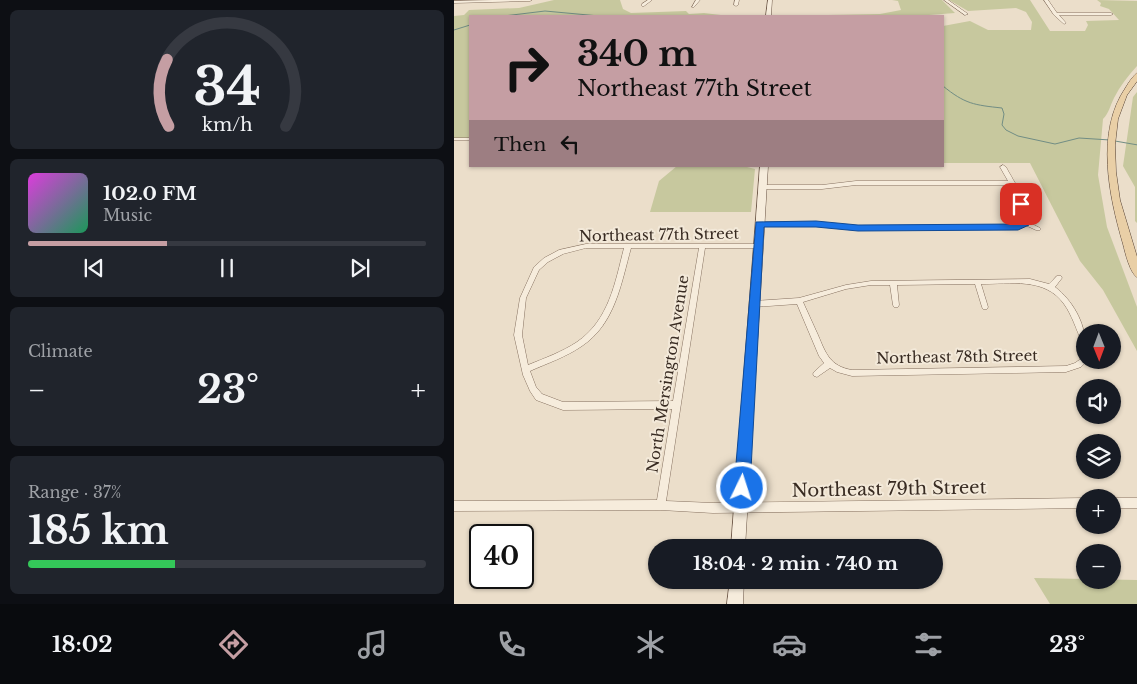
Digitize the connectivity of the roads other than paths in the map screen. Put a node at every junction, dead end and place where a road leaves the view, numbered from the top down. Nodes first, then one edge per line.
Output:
1 (530, 0) edge
2 (650, 0) edge
3 (698, 0) edge
4 (770, 0) edge
5 (946, 0) edge
6 (1046, 0) edge
7 (454, 1) edge
8 (493, 1) edge
9 (643, 5) dead end
10 (692, 6) dead end
11 (966, 14) dead end
12 (1055, 14) junction
13 (1111, 14) dead end
14 (770, 15) edge
15 (1064, 23) dead end
16 (1137, 74) edge
17 (454, 138) edge
18 (469, 138) edge
19 (764, 167) edge
20 (1003, 167) dead end
21 (1012, 183) junction
22 (762, 187) junction
23 (1025, 223) junction
24 (760, 224) junction
25 (1038, 229) dead end
26 (628, 246) junction
27 (702, 246) junction
28 (758, 246) junction
29 (1137, 275) edge
30 (1059, 278) dead end
31 (977, 281) junction
32 (893, 282) junction
33 (1050, 287) junction
34 (799, 301) junction
35 (754, 304) junction
36 (896, 305) dead end
37 (985, 307) dead end
38 (1078, 324) edge
39 (829, 364) junction
40 (1076, 366) edge
41 (526, 369) junction
42 (817, 374) dead end
43 (677, 405) junction
44 (1076, 503) edge
45 (1121, 503) edge
46 (1137, 503) edge
47 (661, 505) junction
48 (454, 506) edge
49 (741, 507) junction
50 (739, 539) edge
51 (736, 589) edge
52 (735, 604) edge

1 - 8 street
2 - 9 street
3 - 10 street
4 - 14 street
5 - 11 street
6 - 12 street
7 - 8 street
12 - 13 street
12 - 15 street
16 - 29 main road
17 - 18 street
19 - 22 street
20 - 21 street
21 - 22 street
21 - 23 street
22 - 24 street
23 - 24 street, Northeast 77th Street
23 - 25 street
24 - 28 street
26 - 27 street, Northeast 77th Street
26 - 41 street
26 - 41 street, Northeast 77th Street
27 - 28 street, Northeast 77th Street
27 - 43 street, North Mersington Avenue
28 - 35 street
30 - 33 street
31 - 32 street
31 - 33 street
31 - 37 street
32 - 34 street
32 - 36 street
33 - 38 street
34 - 35 street
34 - 39 street
35 - 49 street
39 - 40 street, Northeast 78th Street
39 - 42 street
41 - 43 street, Northeast 77th Street
43 - 47 street, North Mersington Avenue
44 - 49 street, Northeast 79th Street
45 - 46 street
47 - 48 street, Northeast 79th Street
47 - 49 street, Northeast 79th Street
49 - 50 street
51 - 52 street

